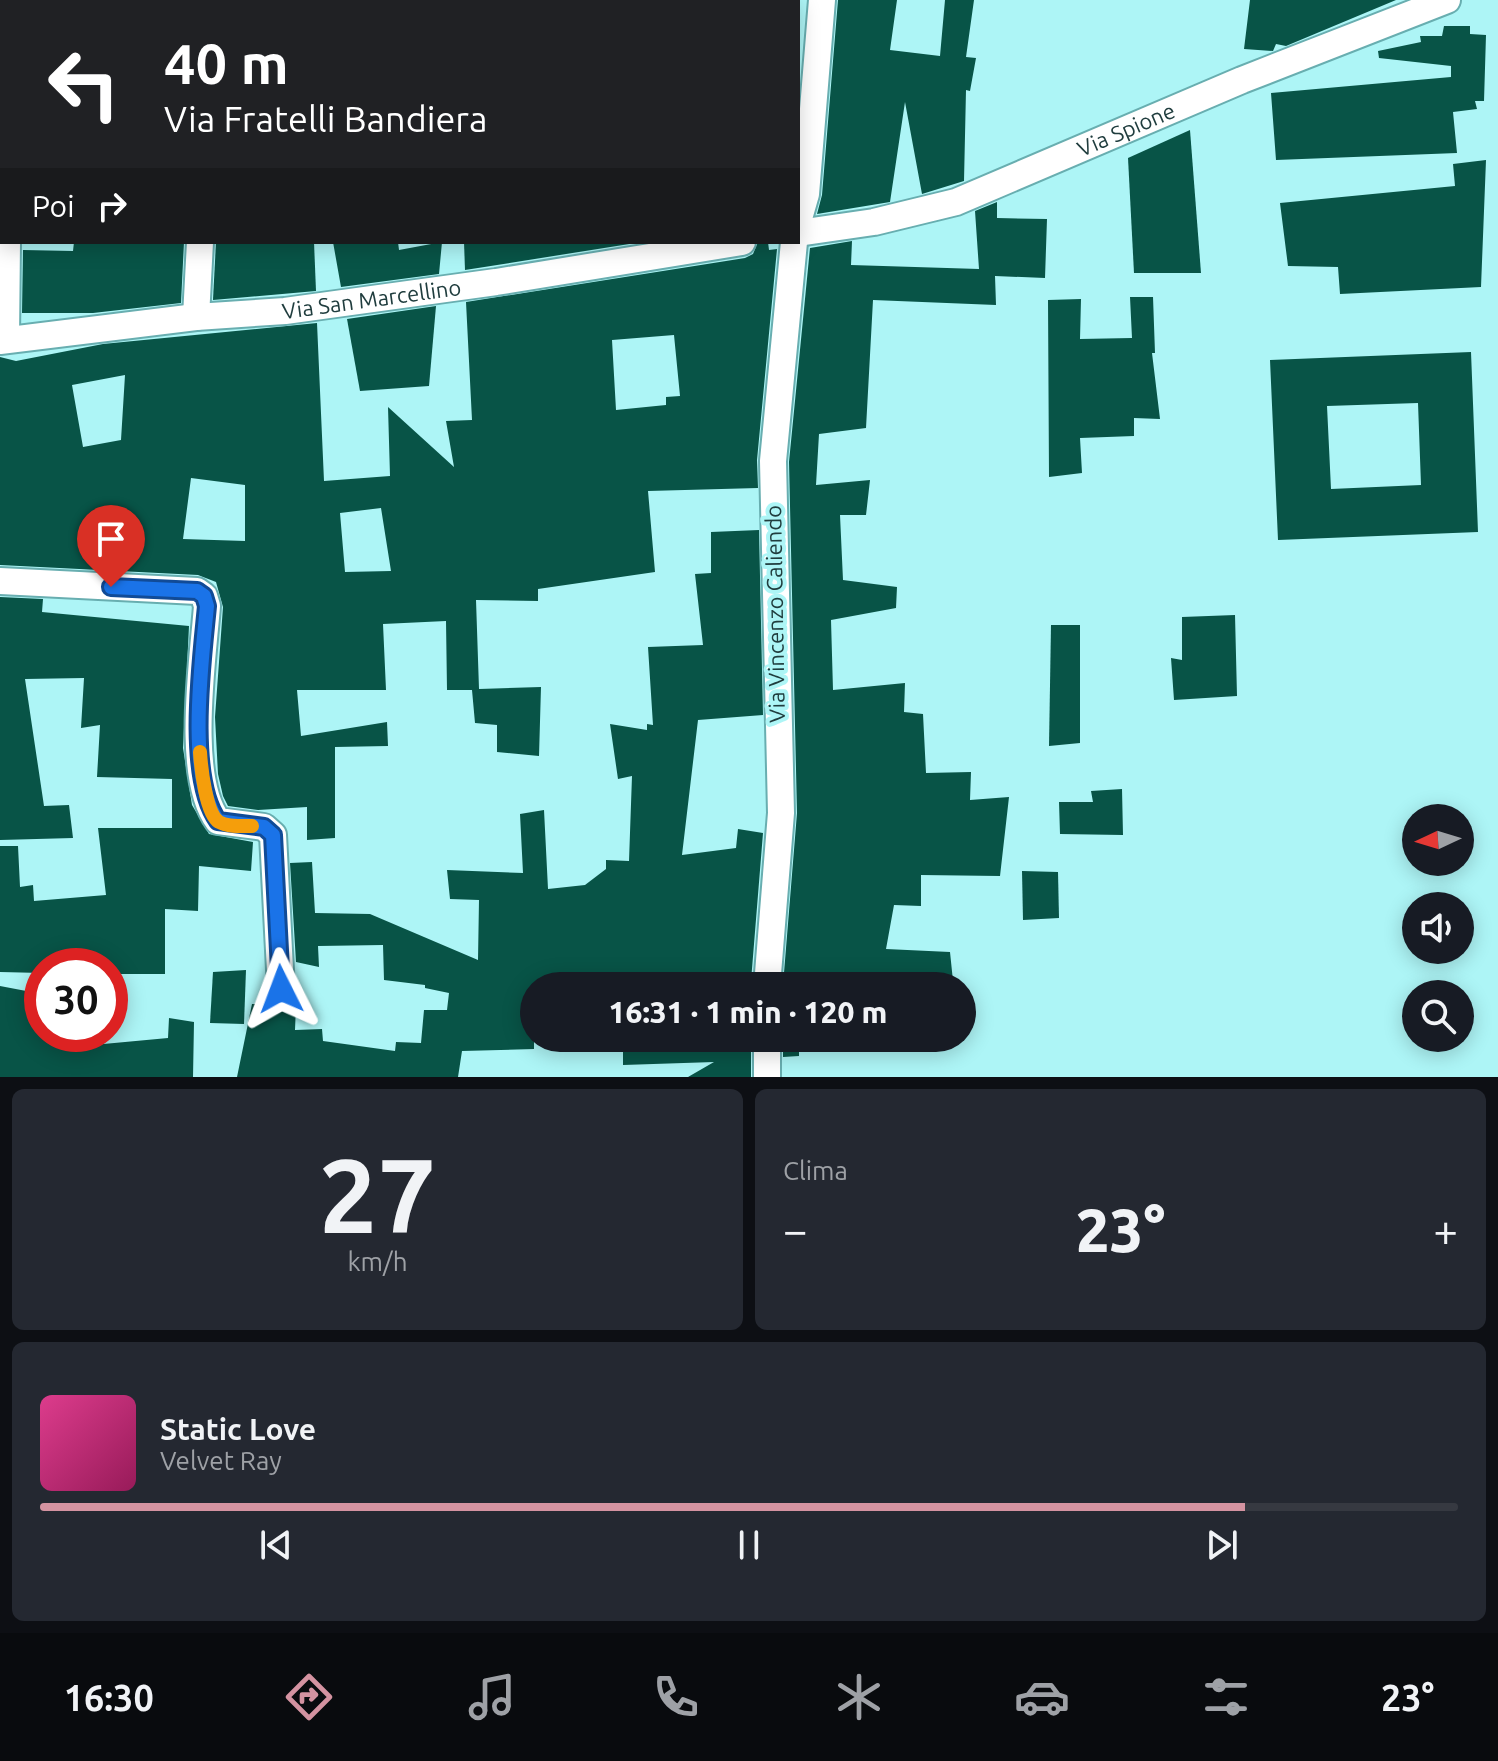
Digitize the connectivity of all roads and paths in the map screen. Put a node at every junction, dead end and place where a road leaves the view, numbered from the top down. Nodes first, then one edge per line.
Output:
1 (822, 0) edge
2 (1447, 0) edge
3 (800, 215) edge
4 (800, 233) edge
5 (7, 244) edge
6 (200, 244) edge
7 (730, 244) edge
8 (794, 244) edge
9 (196, 317) junction
10 (3, 340) edge
11 (0, 581) edge
12 (768, 972) edge
13 (281, 989) dead end
14 (767, 1052) edge
15 (767, 1077) edge

1 - 3 street
2 - 4 street, Via Spione
5 - 10 street
6 - 9 street
7 - 9 street, Via San Marcellino
8 - 12 street, Via Vincenzo Caliendo
9 - 10 street, Via San Marcellino
11 - 13 street
14 - 15 street

